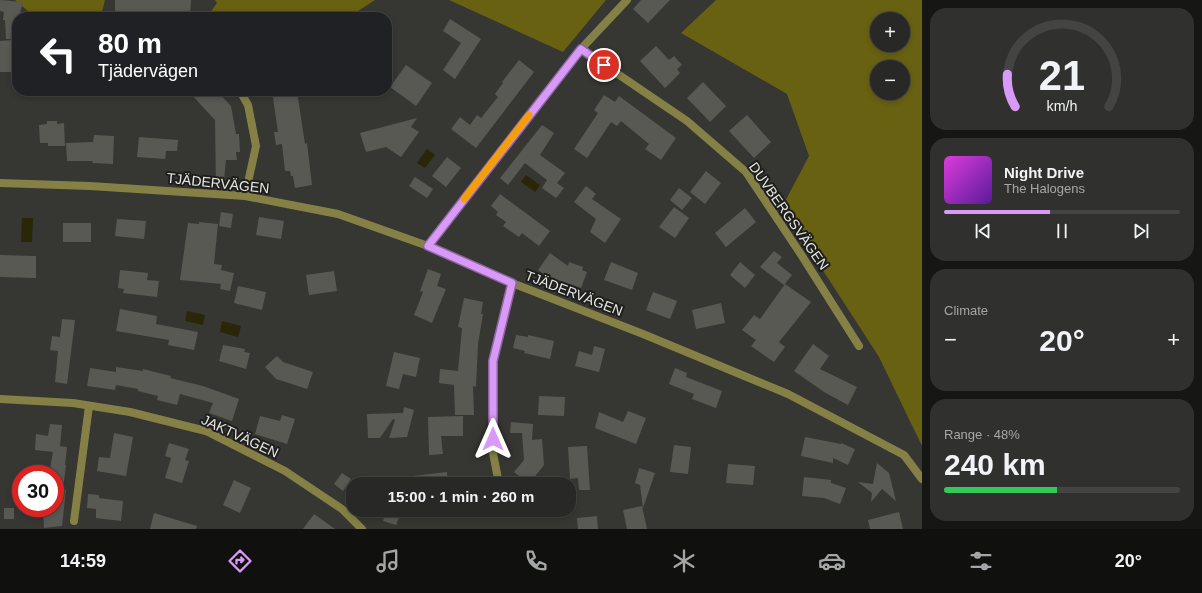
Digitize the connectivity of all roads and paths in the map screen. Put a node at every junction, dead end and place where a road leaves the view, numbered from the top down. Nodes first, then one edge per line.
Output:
1 (627, 0) edge
2 (581, 49) junction
3 (243, 96) edge
4 (0, 183) edge
5 (245, 196) junction
6 (428, 246) junction
7 (512, 283) junction
8 (859, 346) dead end
9 (0, 399) edge
10 (89, 406) junction
11 (498, 477) edge
12 (922, 479) edge
13 (74, 521) dead end
14 (362, 529) edge

1 - 2 street
2 - 6 street
2 - 8 street, DUVBERGSVÄGEN
3 - 5 street
4 - 5 street, TJÄDERVÄGEN
5 - 6 street, TJÄDERVÄGEN
6 - 7 street, TJÄDERVÄGEN
7 - 11 street
7 - 12 street, TJÄDERVÄGEN
9 - 10 street, JAKTVÄGEN
10 - 13 street
10 - 14 street, JAKTVÄGEN

